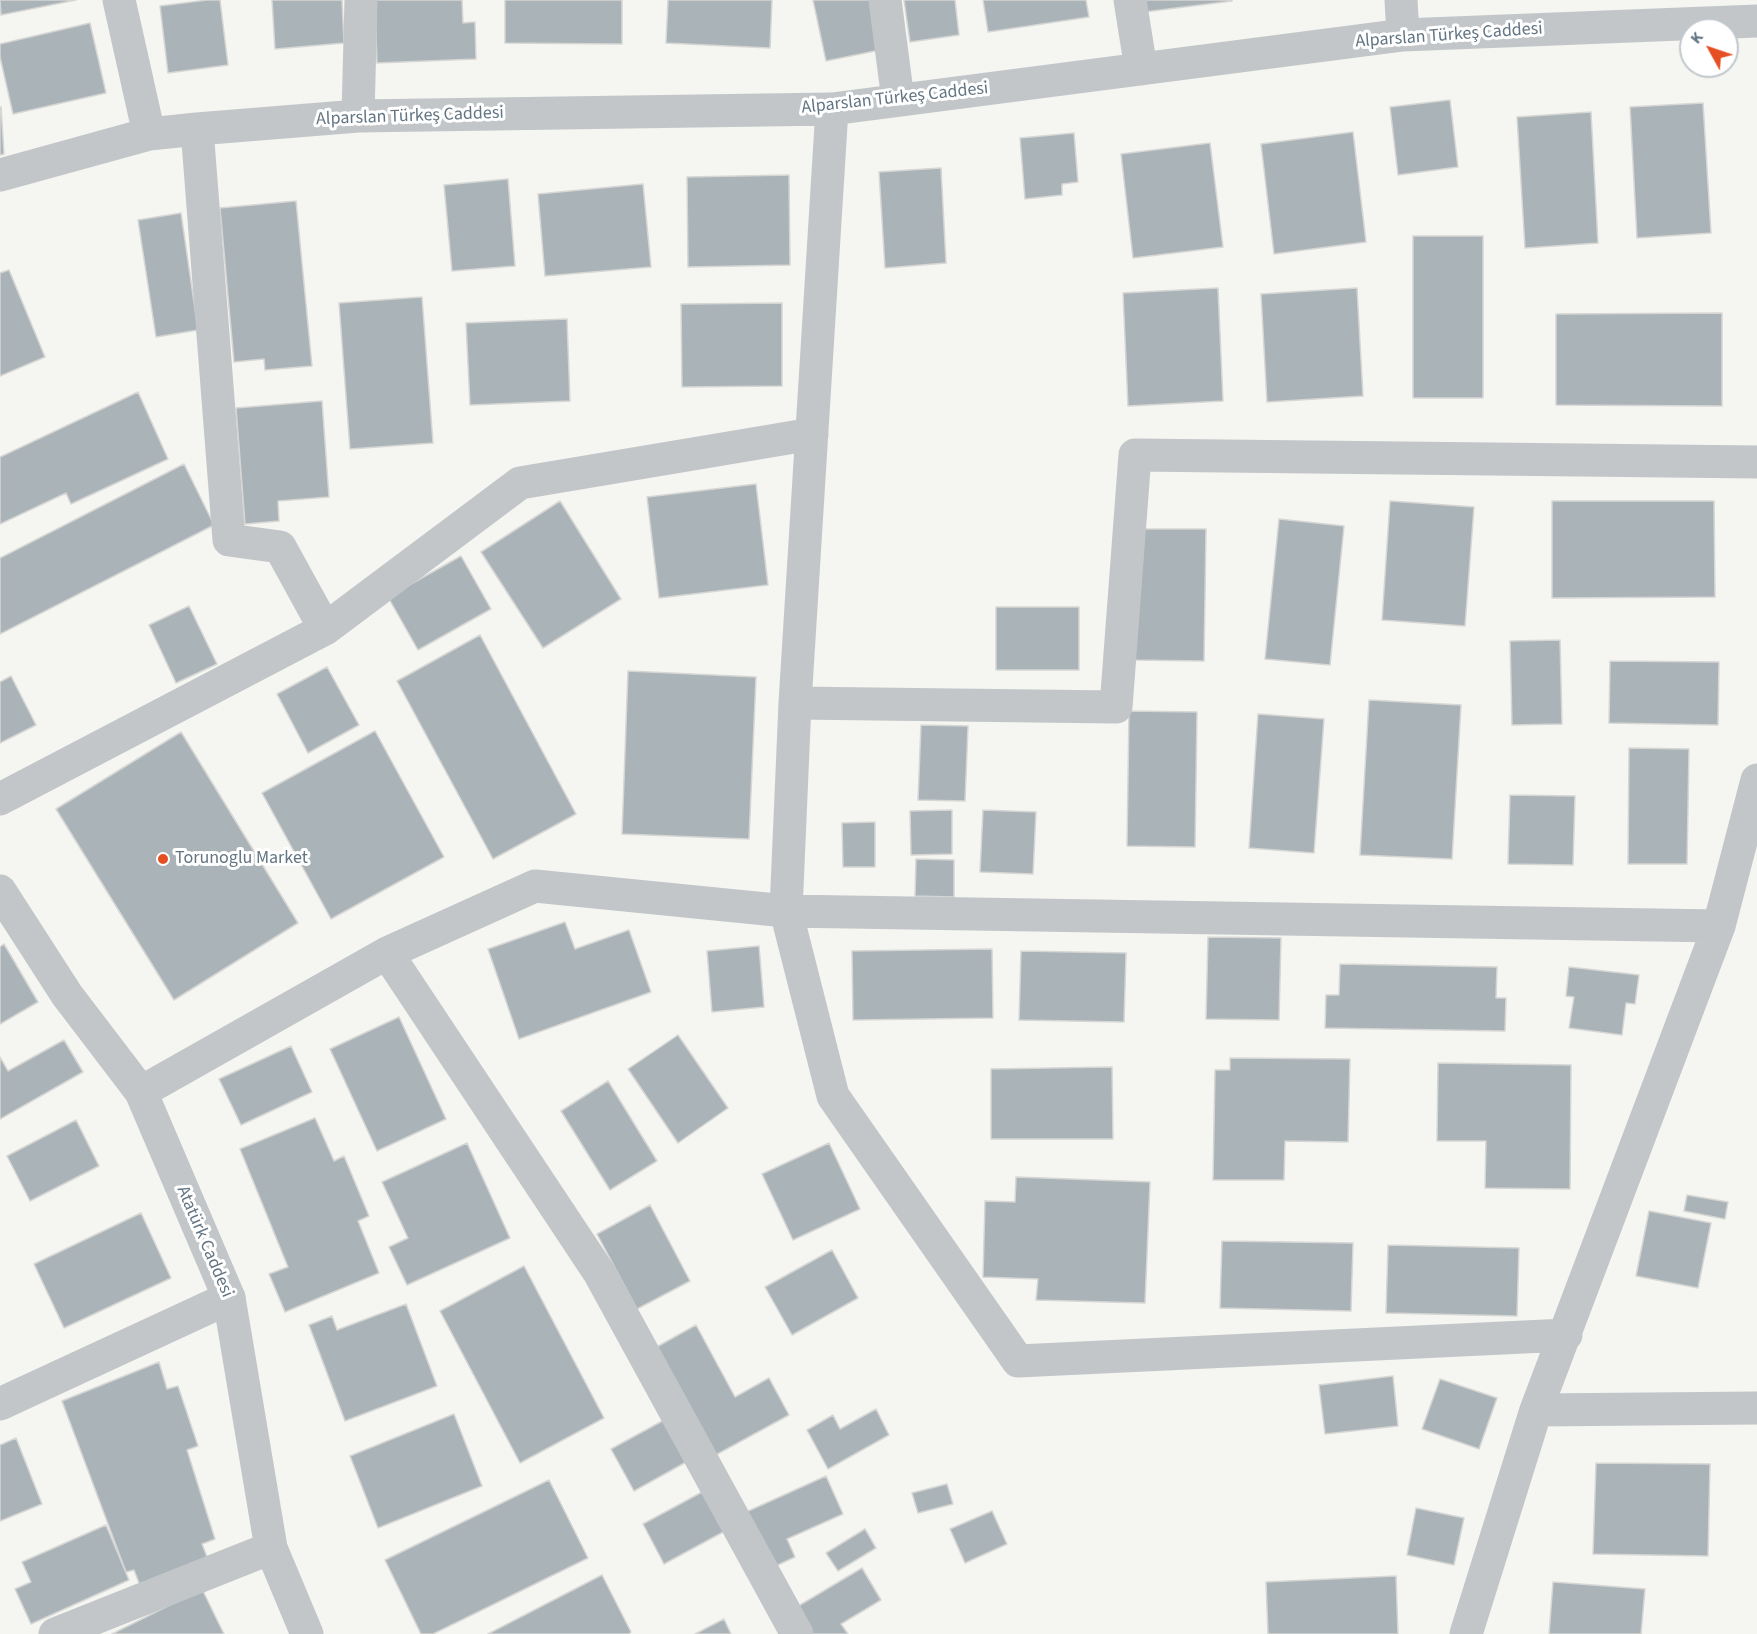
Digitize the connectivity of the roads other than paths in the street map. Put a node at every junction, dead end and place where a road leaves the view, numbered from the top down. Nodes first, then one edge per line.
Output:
1 (119, 0) edge
2 (362, 0) edge
3 (885, 0) edge
4 (1130, 0) edge
5 (1401, 0) edge
6 (1757, 21) edge
7 (1403, 35) junction
8 (1141, 69) junction
9 (898, 100) junction
10 (832, 109) junction
11 (358, 116) junction
12 (197, 129) junction
13 (148, 134) junction
14 (0, 175) edge
15 (812, 434) junction
16 (1757, 462) edge
17 (325, 629) junction
18 (795, 703) junction
19 (1757, 780) edge
20 (0, 799) edge
21 (0, 891) edge
22 (786, 911) junction
23 (1719, 926) junction
24 (387, 953) junction
25 (141, 1092) junction
26 (229, 1298) junction
27 (1566, 1335) junction
28 (0, 1404) edge
29 (1757, 1408) edge
30 (1536, 1410) junction
31 (271, 1548) junction
32 (55, 1634) edge
33 (307, 1634) edge
34 (797, 1634) edge
35 (1466, 1634) edge

1 - 13 street
2 - 11 street
3 - 9 street
4 - 8 street
5 - 7 street
6 - 7 street, Alparslan Türkeş Caddesi
7 - 8 street, Alparslan Türkeş Caddesi
8 - 9 street, Alparslan Türkeş Caddesi
9 - 10 street, Alparslan Türkeş Caddesi
10 - 11 street, Alparslan Türkeş Caddesi
10 - 15 street
11 - 12 street, Alparslan Türkeş Caddesi
12 - 13 street, Alparslan Türkeş Caddesi
12 - 17 street
13 - 14 street, Alparslan Türkeş Caddesi
15 - 17 street
15 - 18 street
16 - 18 street
17 - 20 street
18 - 22 street
19 - 23 street
21 - 25 street, Atatürk Caddesi
22 - 23 street
22 - 24 street
22 - 27 street
23 - 27 street
24 - 25 street
24 - 34 street
25 - 26 street, Atatürk Caddesi
26 - 28 street
26 - 31 street, Atatürk Caddesi
27 - 30 street
29 - 30 street
30 - 35 street
31 - 32 street
31 - 33 street, Atatürk Caddesi

